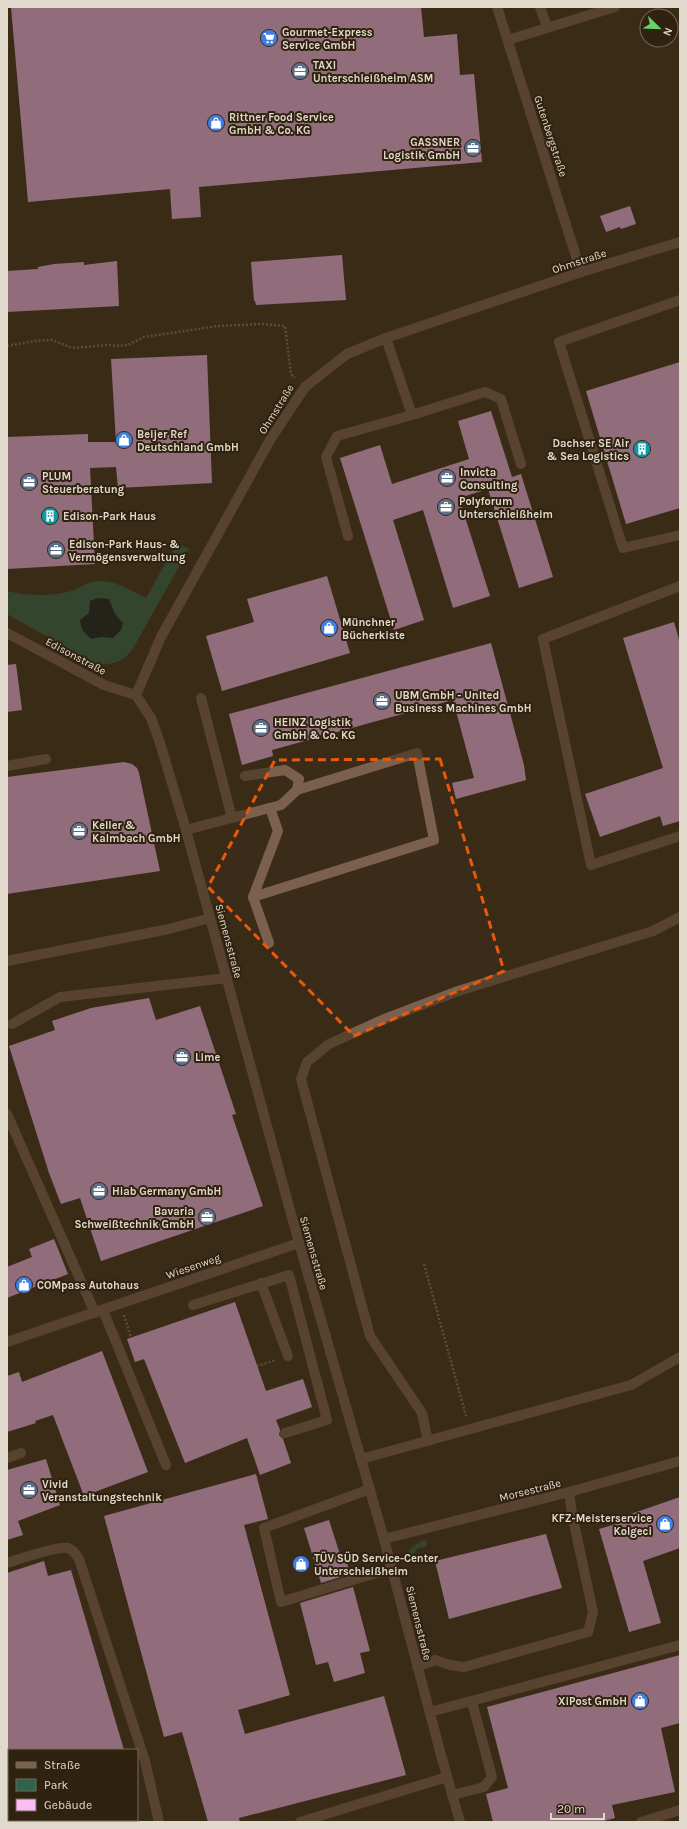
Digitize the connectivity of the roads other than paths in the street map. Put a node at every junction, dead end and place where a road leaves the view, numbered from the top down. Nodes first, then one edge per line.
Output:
1 (497, 7) edge
2 (540, 7) edge
3 (615, 7) edge
4 (547, 27) junction
5 (508, 40) junction
6 (680, 242) edge
7 (581, 272) junction
8 (680, 300) edge
9 (386, 338) junction
10 (412, 415) junction
11 (521, 464) dead end
12 (680, 535) edge
13 (348, 536) dead end
14 (680, 586) edge
15 (7, 633) edge
16 (136, 695) junction
17 (201, 698) dead end
18 (46, 759) dead end
19 (7, 766) edge
20 (245, 776) dead end
21 (297, 790) junction
22 (270, 808) junction
23 (232, 818) junction
24 (186, 830) junction
25 (680, 836) edge
26 (254, 897) junction
27 (680, 917) edge
28 (210, 918) junction
29 (269, 943) dead end
30 (7, 961) edge
31 (226, 978) junction
32 (12, 1024) dead end
33 (9, 1117) edge
34 (298, 1243) junction
35 (261, 1283) junction
36 (194, 1305) dead end
37 (99, 1312) junction
38 (7, 1342) edge
39 (288, 1356) road end
40 (680, 1358) edge
41 (285, 1433) dead end
42 (428, 1441) junction
43 (21, 1453) dead end
44 (7, 1458) edge
45 (361, 1459) junction
46 (680, 1461) edge
47 (166, 1465) dead end
48 (370, 1489) junction
49 (569, 1492) junction
50 (384, 1539) junction
51 (7, 1563) edge
52 (392, 1568) junction
53 (680, 1645) edge
54 (417, 1667) junction
55 (472, 1702) junction
56 (430, 1712) junction
57 (447, 1777) junction
58 (452, 1795) junction
59 (680, 1810) edge
60 (159, 1822) edge
61 (300, 1822) edge
62 (460, 1822) edge
63 (641, 1822) edge

1 - 5 street, Gutenbergstraße
2 - 4 street
3 - 4 street
4 - 5 street
5 - 7 street, Gutenbergstraße
6 - 7 street, Ohmstraße
7 - 9 street, Ohmstraße
8 - 12 street
9 - 10 street
9 - 16 street, Ohmstraße
10 - 11 street
10 - 13 street
14 - 25 street
15 - 16 street, Edisonstraße
16 - 24 street, Siemensstraße
17 - 23 street
18 - 19 street
20 - 21 street
21 - 22 street
21 - 26 street
22 - 23 street
22 - 26 street
23 - 24 street
24 - 28 street, Siemensstraße
26 - 29 street
27 - 42 street
28 - 30 street
28 - 31 street, Siemensstraße
31 - 32 street
31 - 34 street, Siemensstraße
33 - 37 street
34 - 37 street, Wiesenweg
34 - 45 street, Siemensstraße
35 - 36 street
35 - 39 street
35 - 41 street
37 - 38 street, Wiesenweg
37 - 47 street
40 - 42 street
42 - 45 street
43 - 44 street
45 - 48 street, Siemensstraße
46 - 49 street, Morsestraße
48 - 50 street, Siemensstraße
48 - 52 street
49 - 50 street, Morsestraße
49 - 54 street
50 - 52 street, Siemensstraße
51 - 60 street
52 - 54 street, Siemensstraße
53 - 55 street
54 - 56 street, Siemensstraße
55 - 56 street
55 - 58 street
56 - 57 street, Siemensstraße
57 - 58 street, Siemensstraße
57 - 61 street
58 - 62 street, Siemensstraße
59 - 63 street

